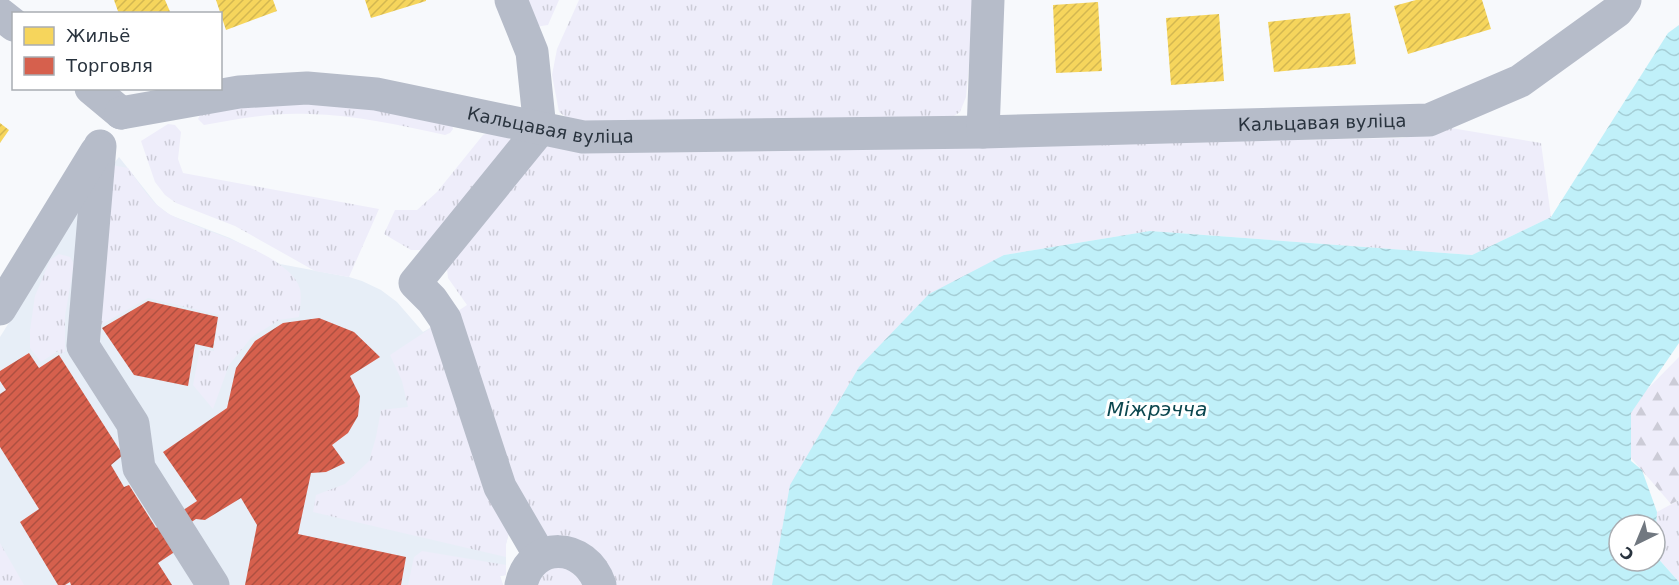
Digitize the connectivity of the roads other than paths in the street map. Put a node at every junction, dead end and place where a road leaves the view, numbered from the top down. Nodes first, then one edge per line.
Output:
1 (511, 0) edge
2 (988, 0) edge
3 (1625, 0) edge
4 (0, 14) edge
5 (12, 23) edge
6 (93, 90) edge
7 (121, 113) junction
8 (540, 129) junction
9 (983, 132) junction
10 (100, 146) junction
11 (0, 309) edge
12 (540, 556) junction
13 (213, 585) edge
14 (521, 585) edge
15 (600, 585) edge

1 - 8 street
2 - 9 street
3 - 9 street, Кальцавая вуліца
4 - 5 street
6 - 7 street
7 - 8 street, Кальцавая вуліца
7 - 10 street
8 - 9 street, Кальцавая вуліца
8 - 12 street
10 - 11 street
10 - 13 street
12 - 14 street
12 - 15 street

